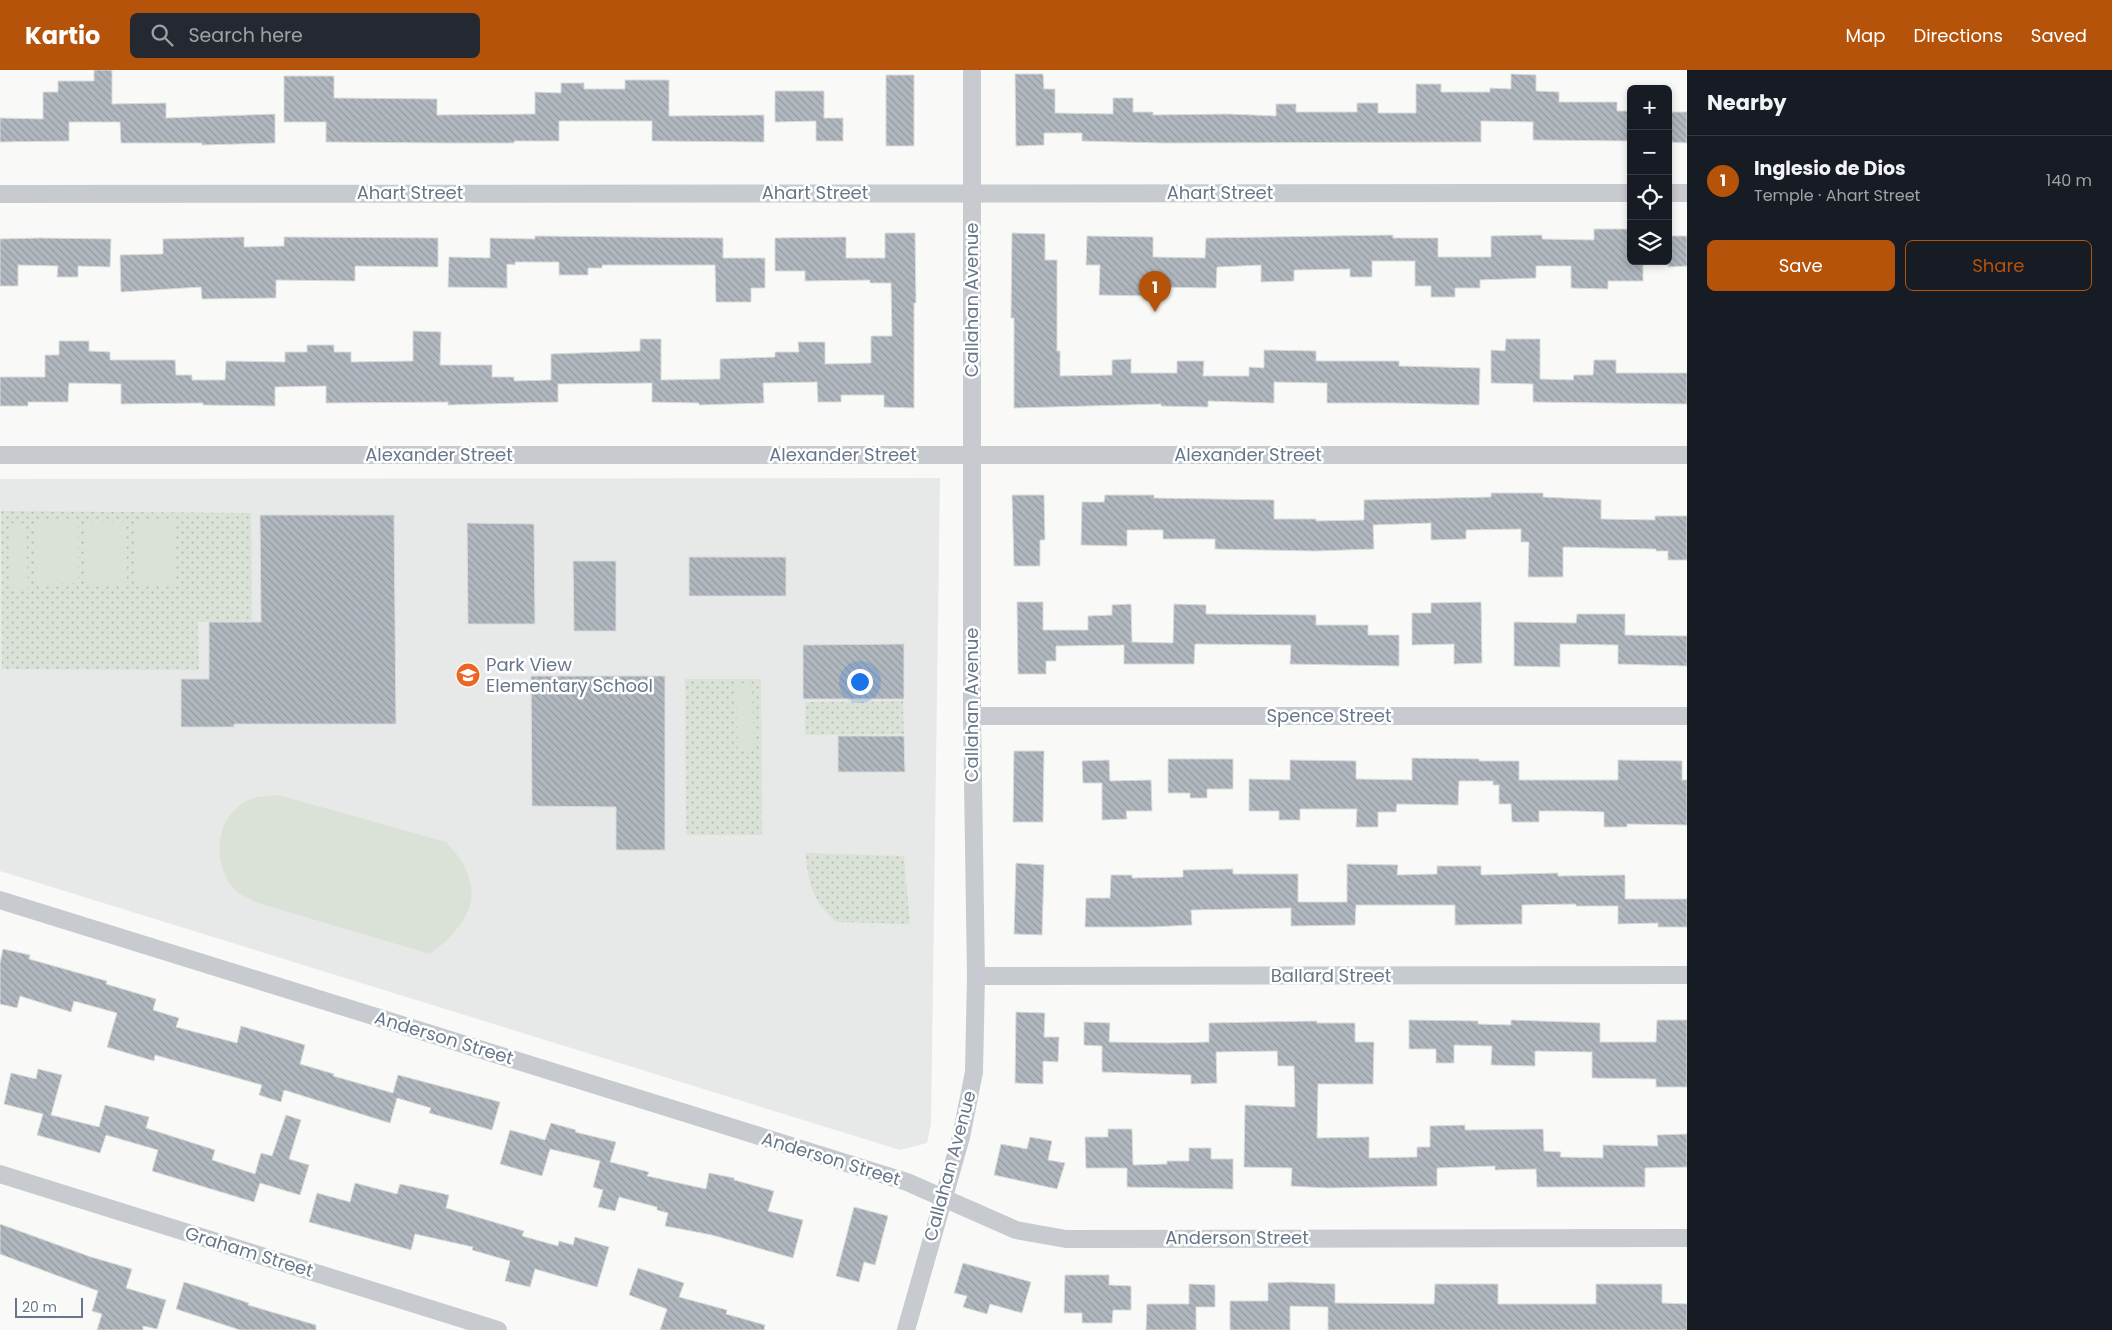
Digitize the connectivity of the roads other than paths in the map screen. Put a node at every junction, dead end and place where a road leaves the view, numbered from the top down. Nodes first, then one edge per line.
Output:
1 (972, 70) edge
2 (972, 193) junction
3 (1627, 193) edge
4 (1672, 193) edge
5 (1687, 193) edge
6 (0, 194) edge
7 (1687, 454) edge
8 (0, 455) edge
9 (972, 455) junction
10 (972, 716) junction
11 (1687, 716) edge
12 (0, 900) edge
13 (976, 976) junction
14 (1687, 976) edge
15 (0, 1174) edge
16 (944, 1198) junction
17 (1687, 1238) edge
18 (498, 1330) edge
19 (906, 1330) edge

1 - 2 street, Callahan Avenue
2 - 3 street, Ahart Street
2 - 6 street, Ahart Street
2 - 9 street, Callahan Avenue
4 - 5 street
7 - 9 street, Alexander Street
8 - 9 street, Alexander Street
9 - 10 street, Callahan Avenue
10 - 11 street, Spence Street
10 - 13 street, Callahan Avenue
12 - 16 street, Anderson Street
13 - 14 street, Ballard Street
13 - 16 street, Callahan Avenue
15 - 18 street, Graham Street
16 - 17 street, Anderson Street
16 - 19 street, Callahan Avenue

